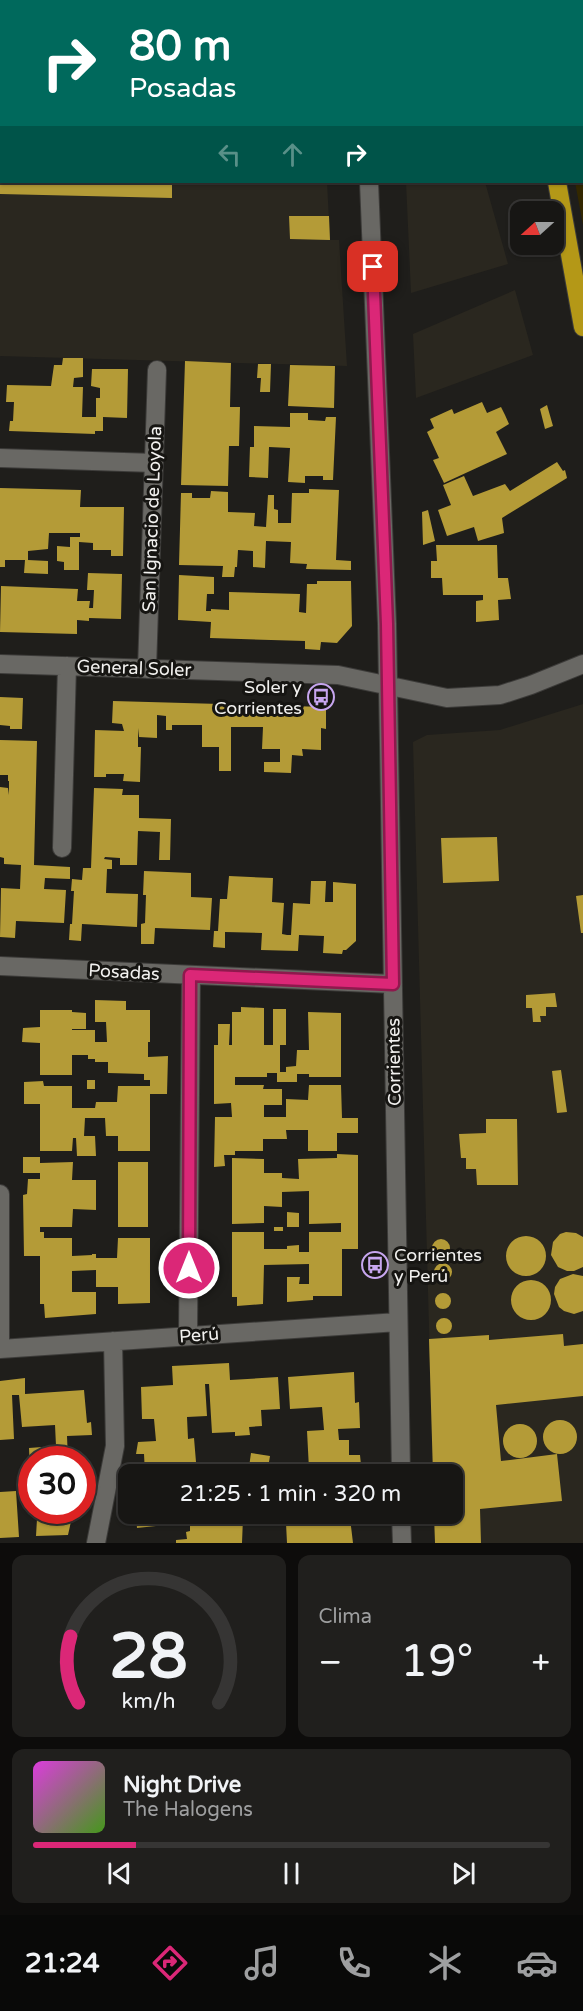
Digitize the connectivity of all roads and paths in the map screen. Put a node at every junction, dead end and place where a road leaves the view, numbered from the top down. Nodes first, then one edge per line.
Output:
1 (369, 183) edge
2 (556, 183) edge
3 (583, 327) edge
4 (157, 370) dead end
5 (0, 459) edge
6 (154, 463) junction
7 (0, 664) edge
8 (583, 664) edge
9 (67, 666) junction
10 (147, 669) junction
11 (388, 686) junction
12 (62, 848) dead end
13 (0, 966) edge
14 (190, 975) junction
15 (393, 984) junction
16 (0, 1194) edge
17 (398, 1322) junction
18 (188, 1336) junction
19 (113, 1341) junction
20 (0, 1349) edge
21 (401, 1464) edge
22 (401, 1524) edge
23 (96, 1543) edge
24 (402, 1543) edge

1 - 11 street, Corrientes
2 - 3 highway
4 - 6 street, San Ignacio de Loyola
5 - 6 street
6 - 10 street, San Ignacio de Loyola
7 - 9 street, General Soler
8 - 11 street, General Soler
9 - 10 street, General Soler
9 - 12 street
10 - 11 street, General Soler
11 - 15 street, Corrientes
13 - 14 street, Posadas
14 - 15 street, Posadas
14 - 18 street
15 - 17 street, Corrientes
16 - 20 street
17 - 18 street, Perú
17 - 21 street, Corrientes
18 - 19 street, Perú
19 - 20 street, Perú
19 - 23 street
22 - 24 street

